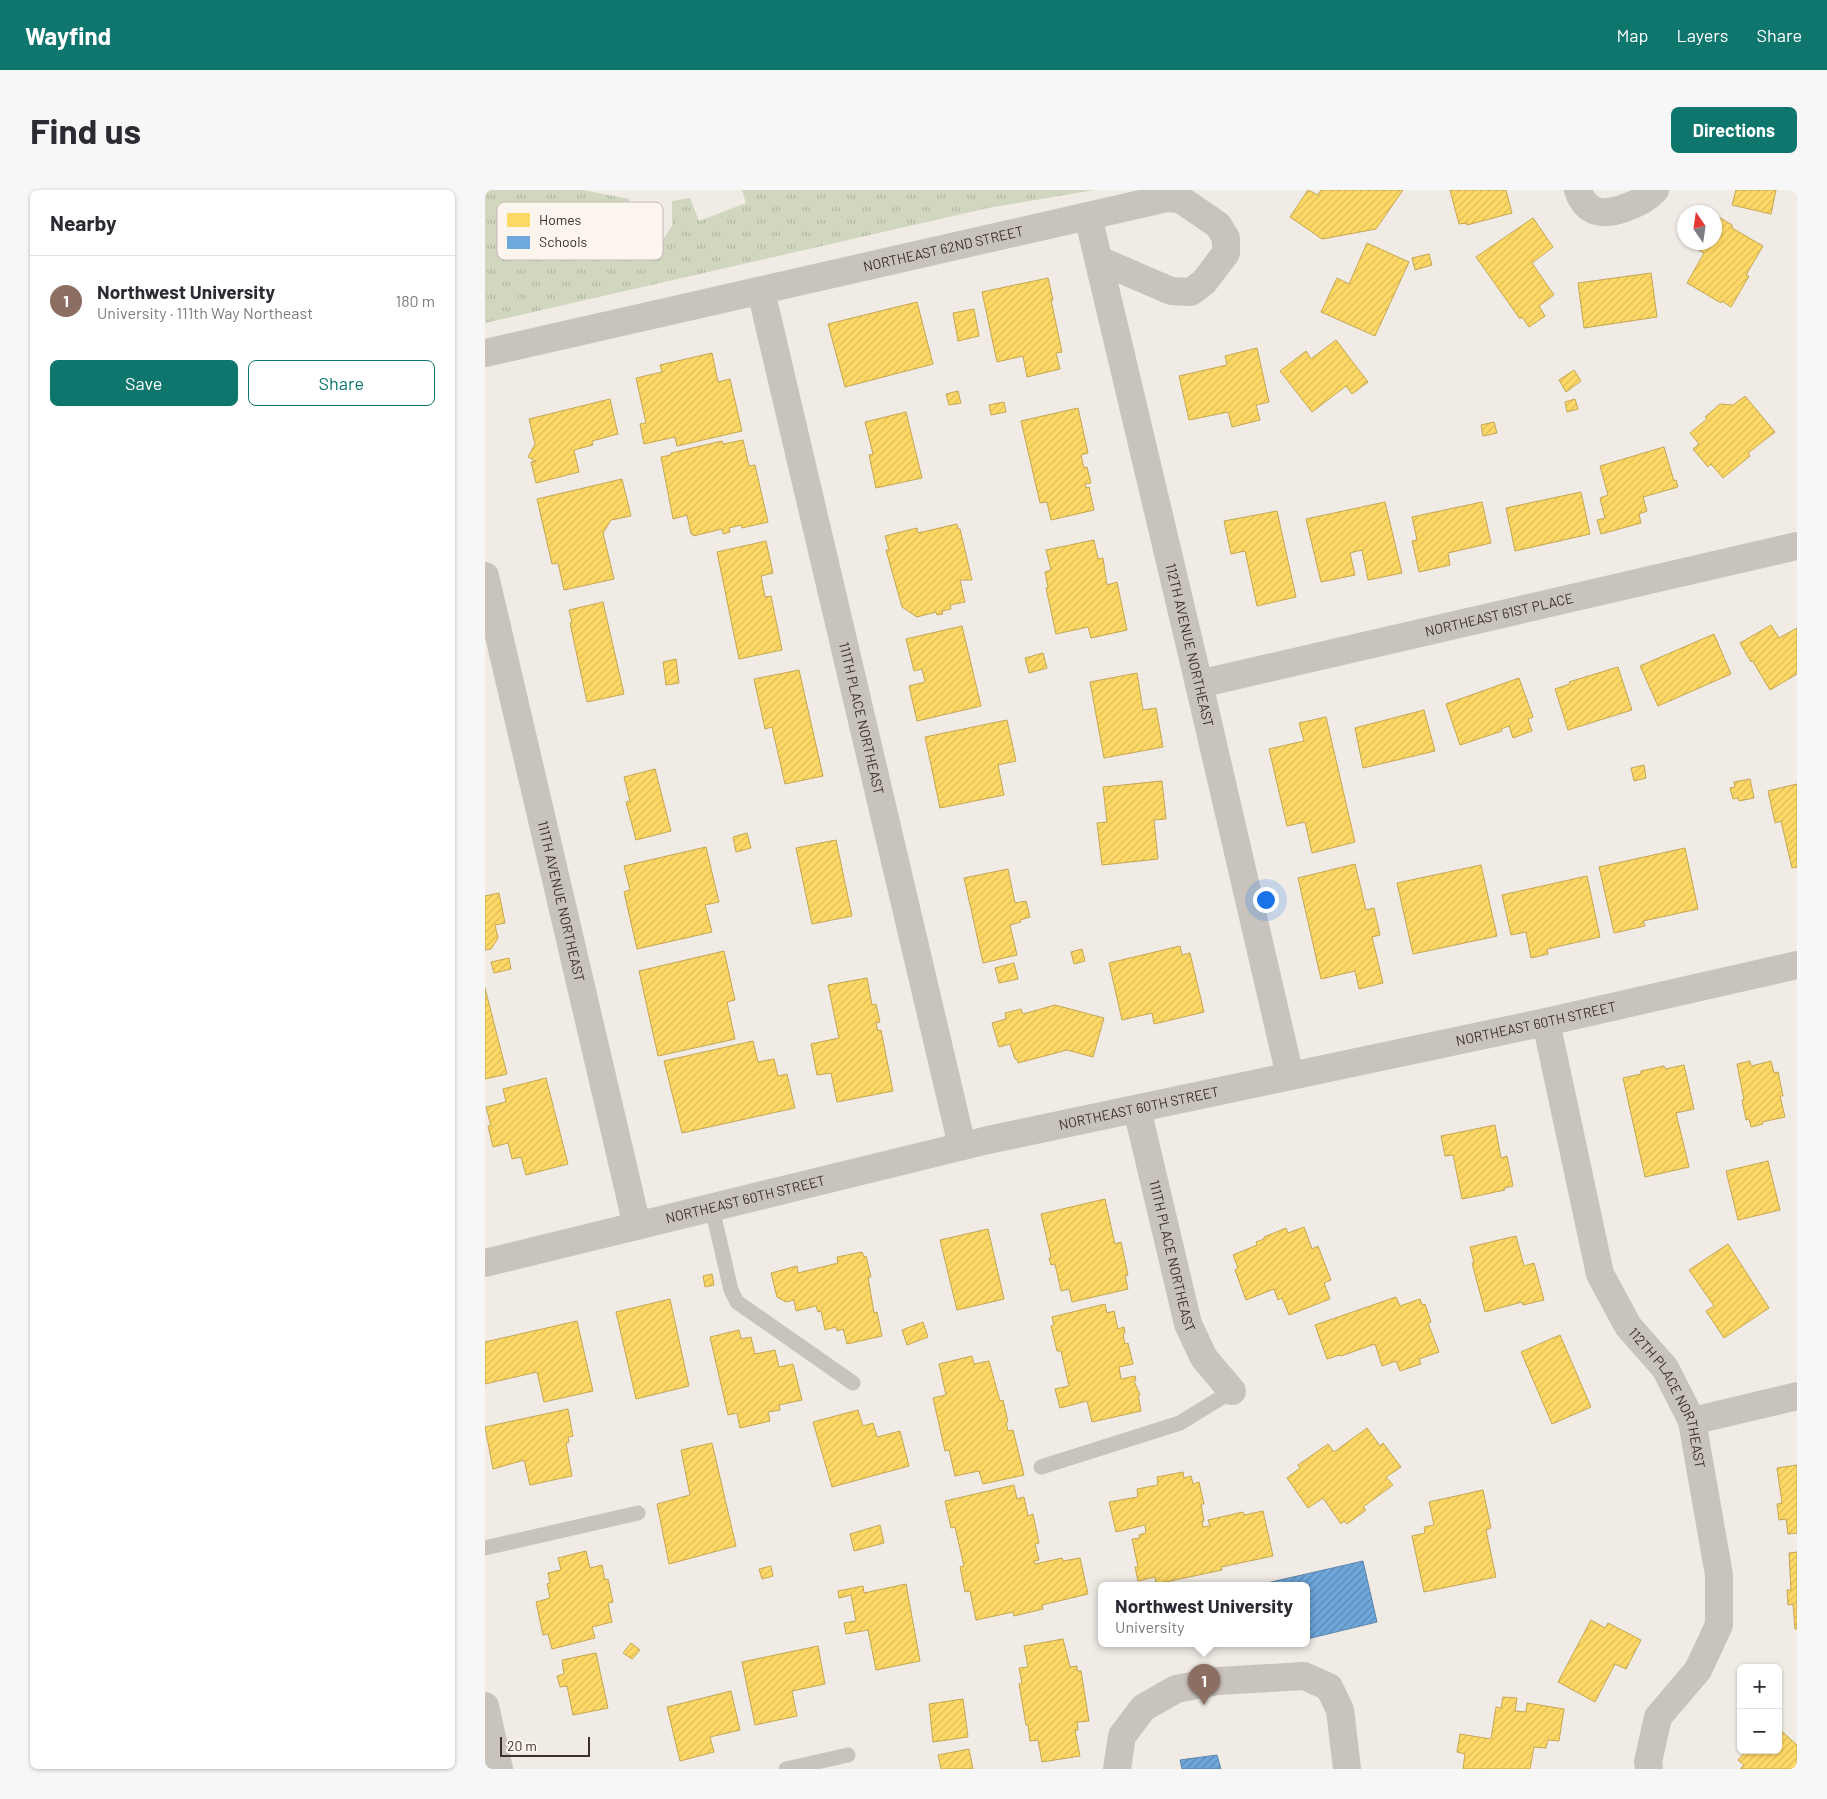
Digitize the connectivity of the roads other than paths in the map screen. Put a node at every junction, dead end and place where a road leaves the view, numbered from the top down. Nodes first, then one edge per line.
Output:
1 (1577, 190) edge
2 (1655, 190) edge
3 (1087, 216) junction
4 (1099, 260) junction
5 (761, 291) junction
6 (485, 353) edge
7 (1797, 546) edge
8 (485, 576) edge
9 (1199, 684) junction
10 (1797, 965) edge
11 (1545, 1022) junction
12 (1290, 1076) junction
13 (1137, 1109) junction
14 (962, 1146) junction
15 (712, 1208) junction
16 (637, 1226) junction
17 (485, 1263) edge
18 (853, 1383) dead end
19 (1232, 1391) joint
20 (1797, 1396) edge
21 (1692, 1421) junction
22 (1041, 1467) dead end
23 (638, 1513) dead end
24 (485, 1548) edge
25 (485, 1706) edge
26 (848, 1755) dead end
27 (499, 1769) edge
28 (786, 1769) edge
29 (1117, 1769) edge
30 (1347, 1769) edge
31 (1649, 1769) edge

1 - 2 street
3 - 4 street, 112TH AVENUE NORTHEAST
3 - 4 street, NORTHEAST 62ND STREET
3 - 5 street, NORTHEAST 62ND STREET
4 - 9 street, 112TH AVENUE NORTHEAST
5 - 6 street, NORTHEAST 62ND STREET
5 - 14 street, 111TH PLACE NORTHEAST
7 - 9 street, NORTHEAST 61ST PLACE
8 - 16 street, 111TH AVENUE NORTHEAST
9 - 12 street, 112TH AVENUE NORTHEAST
10 - 11 street, NORTHEAST 60TH STREET
11 - 12 street, NORTHEAST 60TH STREET
11 - 21 street, 112TH PLACE NORTHEAST
12 - 13 street, NORTHEAST 60TH STREET
13 - 14 street, NORTHEAST 60TH STREET
13 - 19 street, 111TH PLACE NORTHEAST
14 - 15 street, NORTHEAST 60TH STREET
15 - 16 street, NORTHEAST 60TH STREET
15 - 18 lane
16 - 17 street, NORTHEAST 60TH STREET
19 - 22 lane
20 - 21 street
21 - 31 street, 112TH PLACE NORTHEAST
23 - 24 lane
25 - 27 street
26 - 28 lane
29 - 30 street

